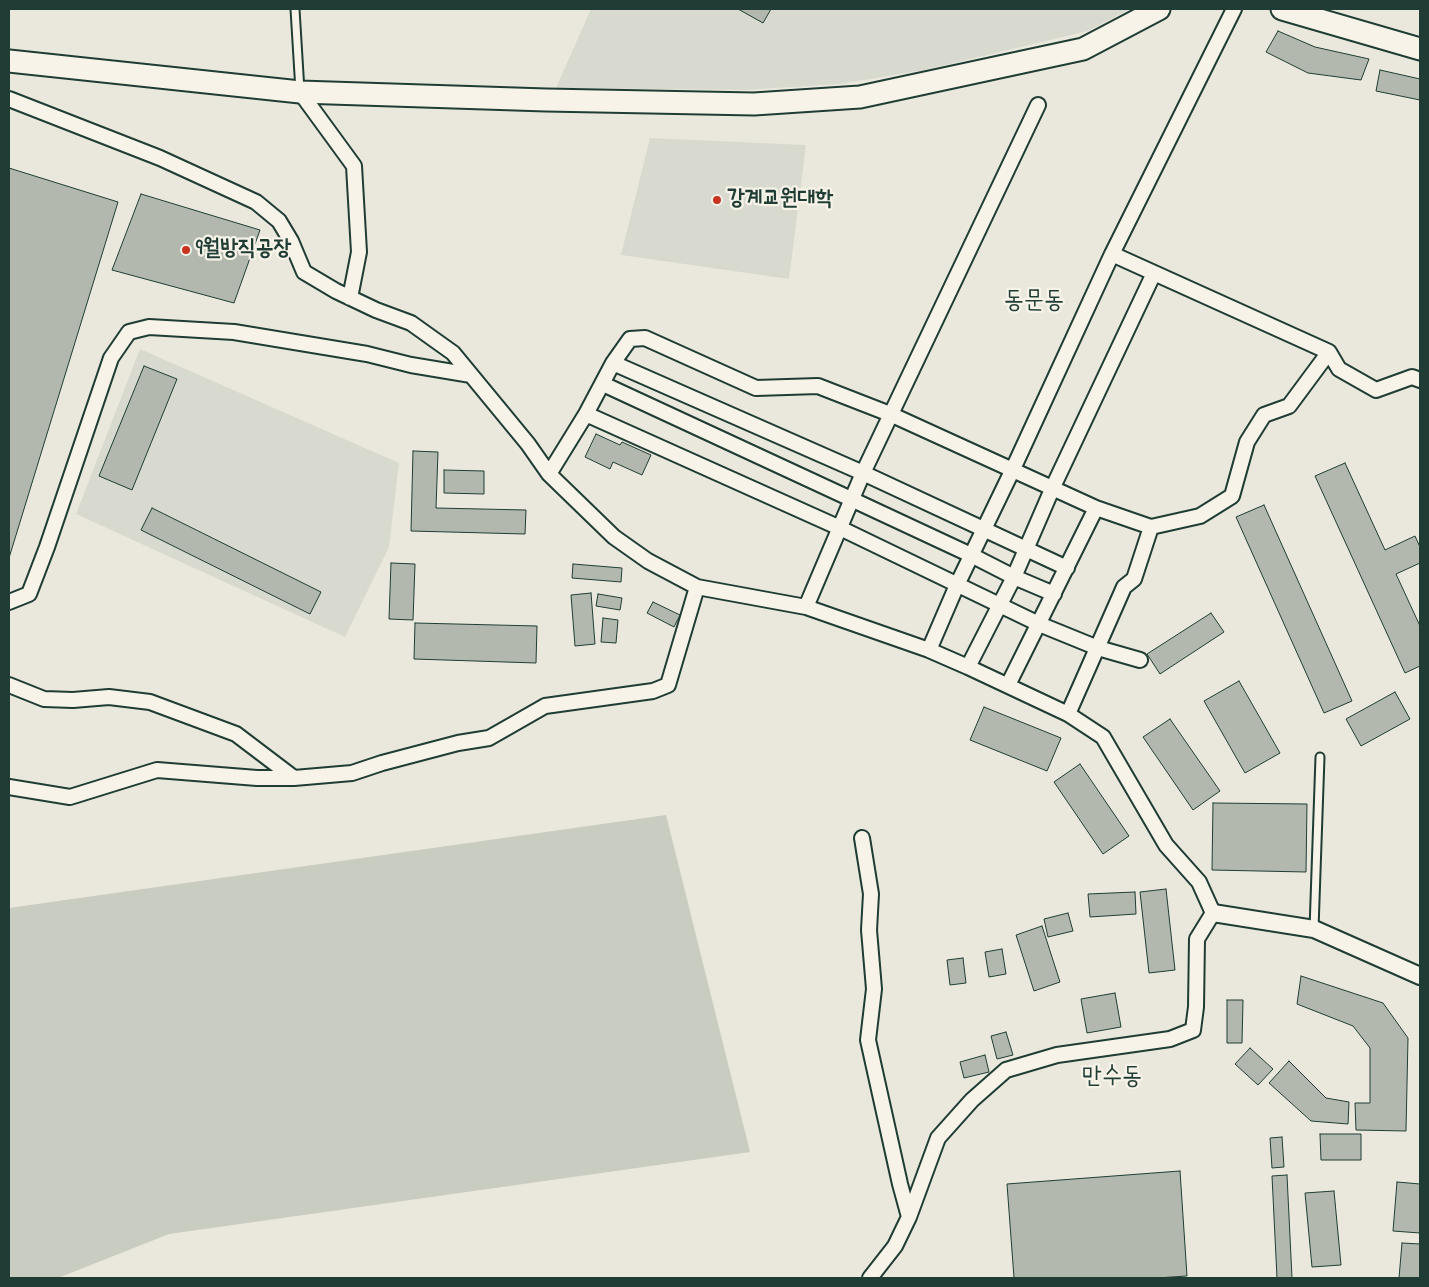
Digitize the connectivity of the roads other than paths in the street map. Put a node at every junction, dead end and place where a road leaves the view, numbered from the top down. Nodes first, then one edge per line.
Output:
1 (295, 9) edge
2 (1158, 9) edge
3 (1234, 9) edge
4 (1282, 9) edge
5 (1420, 49) edge
6 (9, 61) edge
7 (300, 92) junction
8 (9, 99) edge
9 (1038, 105) dead end
10 (1112, 254) junction
11 (1154, 272) junction
12 (350, 298) junction
13 (1329, 352) junction
14 (613, 363) junction
15 (471, 375) junction
16 (1420, 380) edge
17 (603, 384) junction
18 (586, 414) junction
19 (890, 414) junction
20 (1013, 469) junction
21 (863, 473) junction
22 (549, 474) junction
23 (1053, 487) junction
24 (852, 499) junction
25 (1096, 508) junction
26 (1151, 527) junction
27 (840, 528) junction
28 (984, 529) junction
29 (1026, 548) junction
30 (971, 555) junction
31 (1067, 568) junction
32 (1014, 577) junction
33 (957, 585) junction
34 (697, 587) junction
35 (1054, 594) junction
36 (9, 602) edge
37 (1000, 605) junction
38 (806, 607) junction
39 (1039, 624) junction
40 (1098, 648) junction
41 (929, 650) junction
42 (1140, 660) dead end
43 (968, 666) junction
44 (9, 685) edge
45 (1008, 686) junction
46 (1068, 714) junction
47 (1320, 757) dead end
48 (294, 778) junction
49 (9, 787) edge
50 (862, 838) dead end
51 (1213, 913) junction
52 (1314, 929) junction
53 (1420, 976) edge
54 (909, 1217) junction
55 (870, 1278) edge

1 - 7 lane
2 - 7 main road
3 - 10 street
4 - 5 main road
6 - 7 main road
7 - 12 street
8 - 12 street
9 - 19 street
10 - 11 street
10 - 20 street
11 - 13 street
11 - 23 street
12 - 15 street
13 - 16 street
13 - 26 street
14 - 17 street
14 - 19 street
14 - 21 street
15 - 22 street
15 - 36 street
17 - 18 street
17 - 24 street
18 - 22 street
18 - 27 street
19 - 20 street
19 - 21 street
20 - 23 street
20 - 28 street
21 - 24 street
21 - 28 street
22 - 34 street
23 - 25 street
23 - 29 street
24 - 27 street
24 - 30 street
25 - 26 street
25 - 31 street
26 - 40 street
27 - 33 street
27 - 38 street
28 - 29 street
28 - 30 street
29 - 31 street
29 - 32 street
30 - 32 street
30 - 33 street
31 - 35 street
32 - 35 street
32 - 37 street
33 - 37 street
33 - 41 street
34 - 38 street
34 - 48 street
35 - 39 street
37 - 39 street
37 - 43 street
38 - 41 street
39 - 40 street
39 - 45 street
40 - 42 street
40 - 46 street
41 - 43 street
43 - 45 street
44 - 48 street
45 - 46 street
46 - 51 street
47 - 52 lane
48 - 49 street
50 - 54 street
51 - 52 street
51 - 54 street
52 - 53 street
54 - 55 street

